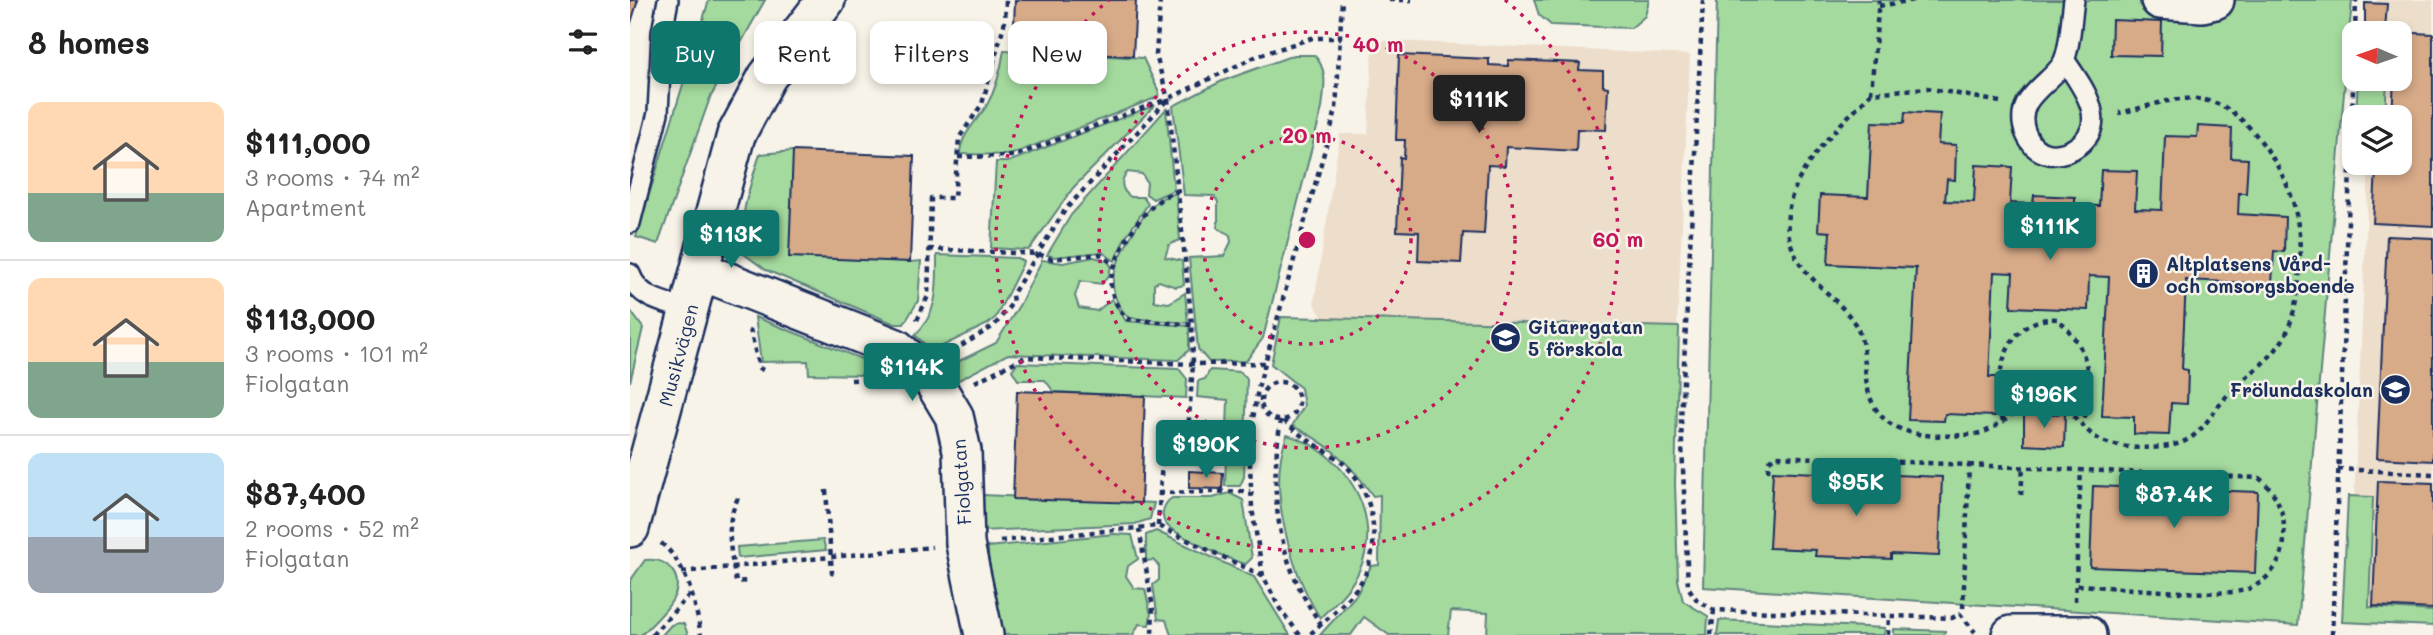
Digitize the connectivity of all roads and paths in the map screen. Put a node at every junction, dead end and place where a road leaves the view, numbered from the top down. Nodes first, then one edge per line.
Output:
1 (668, 0) edge
2 (826, 0) edge
3 (1006, 0) edge
4 (1160, 0) edge
5 (1342, 0) edge
6 (1389, 0) edge
7 (1412, 0) edge
8 (1703, 0) edge
9 (1914, 0) edge
10 (2074, 0) edge
11 (2160, 0) edge
12 (2215, 0) edge
13 (2356, 0) edge
14 (1879, 3) edge
15 (2355, 21) edge
16 (1341, 38) junction
17 (2065, 61) junction
18 (2353, 91) edge
19 (1871, 93) junction
20 (1168, 99) junction
21 (2025, 110) junction
22 (2094, 118) junction
23 (958, 157) junction
24 (1180, 191) junction
25 (630, 223) edge
26 (929, 250) junction
27 (1038, 254) junction
28 (1116, 266) junction
29 (701, 271) junction
30 (630, 274) edge
31 (690, 310) junction
32 (1192, 325) junction
33 (909, 358) junction
34 (1265, 363) junction
35 (1193, 364) junction
36 (1260, 389) junction
37 (943, 398) junction
38 (1282, 420) junction
39 (2003, 421) junction
40 (2084, 424) junction
41 (1969, 465) junction
42 (2023, 467) junction
43 (2338, 468) junction
44 (2081, 469) junction
45 (1768, 471) dead end
46 (2433, 474) edge
47 (826, 490) dead end
48 (1251, 491) junction
49 (1159, 493) junction
50 (2021, 495) dead end
51 (738, 498) dead end
52 (632, 524) edge
53 (1158, 526) dead end
54 (1139, 528) dead end
55 (835, 574) dead end
56 (747, 581) dead end
57 (2076, 585) junction
58 (692, 592) junction
59 (1713, 610) junction
60 (1960, 614) junction
61 (1889, 615) junction
62 (1321, 624) junction
63 (2073, 634) edge
64 (652, 635) edge
65 (701, 635) edge
66 (984, 635) edge
67 (1152, 635) edge
68 (1300, 635) edge
69 (1309, 635) edge
70 (1712, 635) edge
71 (1888, 635) edge
72 (1978, 635) edge
73 (2011, 635) edge
74 (2087, 635) edge
75 (2332, 635) edge

1 - 25 lane
2 - 29 street, Musikvägen
3 - 23 path
4 - 20 path
5 - 16 path
6 - 7 path
8 - 59 path
9 - 14 path
10 - 17 lane
11 - 12 street
13 - 15 path
14 - 19 path
16 - 20 path
16 - 34 path
17 - 21 lane
17 - 22 lane
18 - 43 path
19 - 21 path
19 - 39 path
20 - 23 path
20 - 24 path
20 - 27 path
21 - 22 lane
22 - 40 path
23 - 26 path
24 - 28 path
24 - 32 path
26 - 27 path
26 - 33 path
27 - 28 path
27 - 33 path
28 - 32 path
29 - 31 street, Musikvägen
29 - 33 street
30 - 31 lane
31 - 52 street, Musikvägen
32 - 35 path
33 - 37 street, Fiolgatan
34 - 35 path
34 - 36 path
35 - 37 path
35 - 49 path
36 - 38 path
36 - 38 path
36 - 48 path
37 - 66 street, Fiolgatan
38 - 62 path
38 - 62 path
39 - 40 path
39 - 40 path
41 - 42 path
41 - 45 path
41 - 60 path
42 - 44 path
42 - 50 path
43 - 46 path
43 - 75 path
44 - 57 path
44 - 57 path
47 - 55 path
48 - 49 path
48 - 68 path
49 - 53 path
51 - 56 path
52 - 58 path
54 - 67 path
57 - 63 path
58 - 64 path
58 - 65 path
59 - 61 path
59 - 70 path
60 - 61 path
60 - 72 path
61 - 71 path
62 - 69 path
63 - 73 street
63 - 74 street

